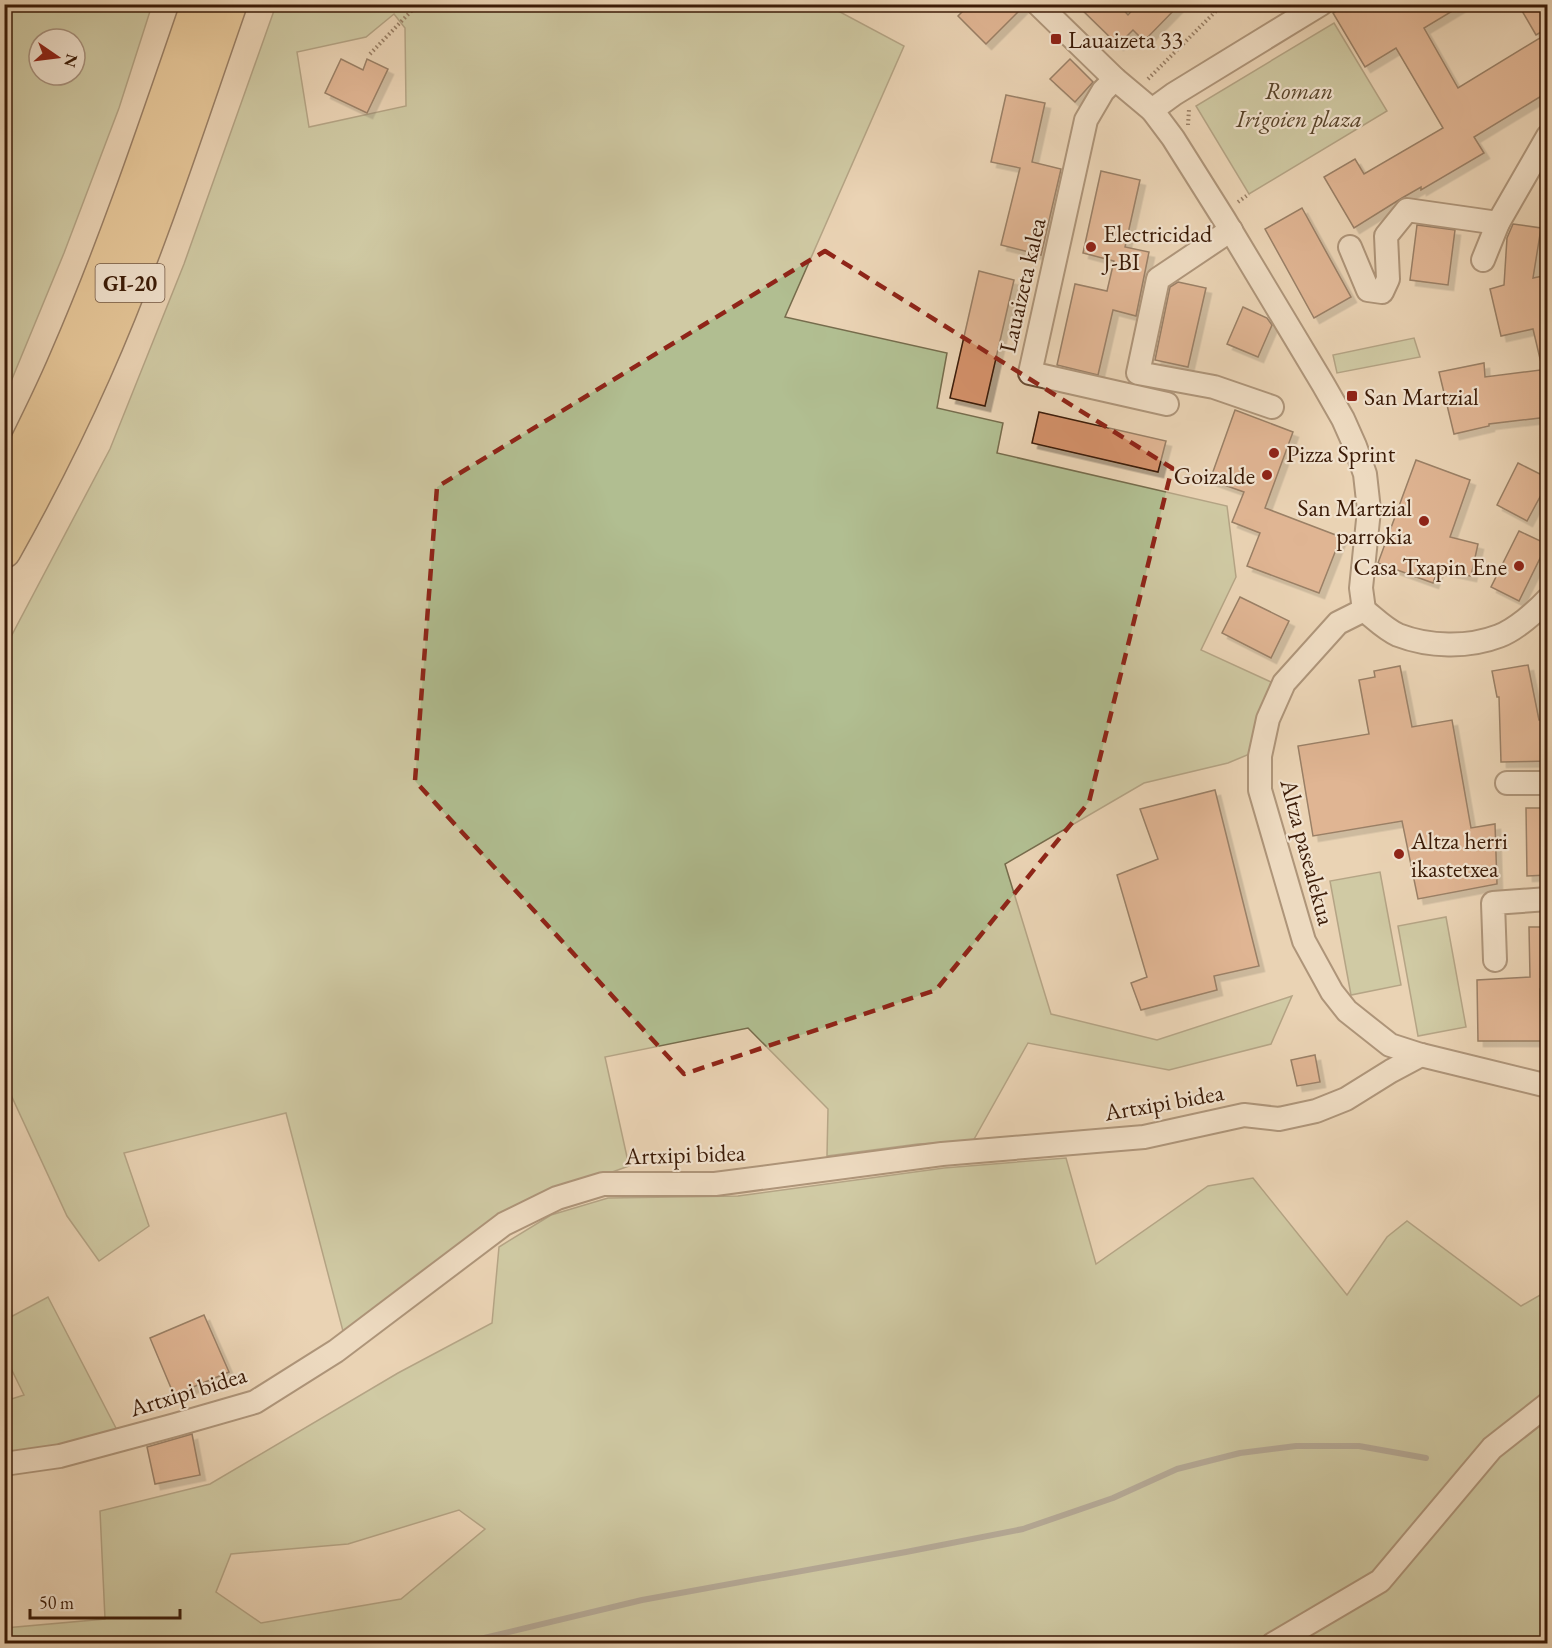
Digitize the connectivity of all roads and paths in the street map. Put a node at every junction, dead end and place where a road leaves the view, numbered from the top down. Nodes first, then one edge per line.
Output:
1 (198, 4) edge
2 (230, 4) edge
3 (418, 4) edge
4 (1209, 4) edge
5 (1321, 4) edge
6 (1048, 8) edge
7 (370, 54) dead end
8 (1115, 79) junction
9 (1148, 79) dead end
10 (1152, 110) junction
11 (1548, 136) edge
12 (1249, 194) dead end
13 (1234, 205) dead end
14 (1498, 222) junction
15 (1231, 230) junction
16 (1350, 247) dead end
17 (1483, 260) dead end
18 (1167, 404) dead end
19 (1272, 407) dead end
20 (4, 489) edge
21 (4, 551) edge
22 (1548, 599) edge
23 (1364, 610) junction
24 (1507, 783) dead end
25 (1548, 783) edge
26 (1548, 899) edge
27 (1496, 960) dead end
28 (1421, 1055) junction
29 (1548, 1086) edge
30 (1548, 1404) edge
31 (4, 1464) edge
32 (1273, 1644) edge

1 - 20 highway, GI-20
2 - 21 highway, GI-20
3 - 7 path
4 - 9 path
5 - 10 street
6 - 8 street
8 - 10 street
8 - 18 street, Lauaizeta kalea
10 - 15 street
11 - 14 street
12 - 13 path
14 - 16 street
14 - 17 street
15 - 19 street
15 - 23 street
22 - 23 street
23 - 28 street, Altza pasealekua
24 - 25 street
26 - 27 street
28 - 29 street, Altza pasealekua
28 - 31 street, Artxipi bidea
30 - 32 street

